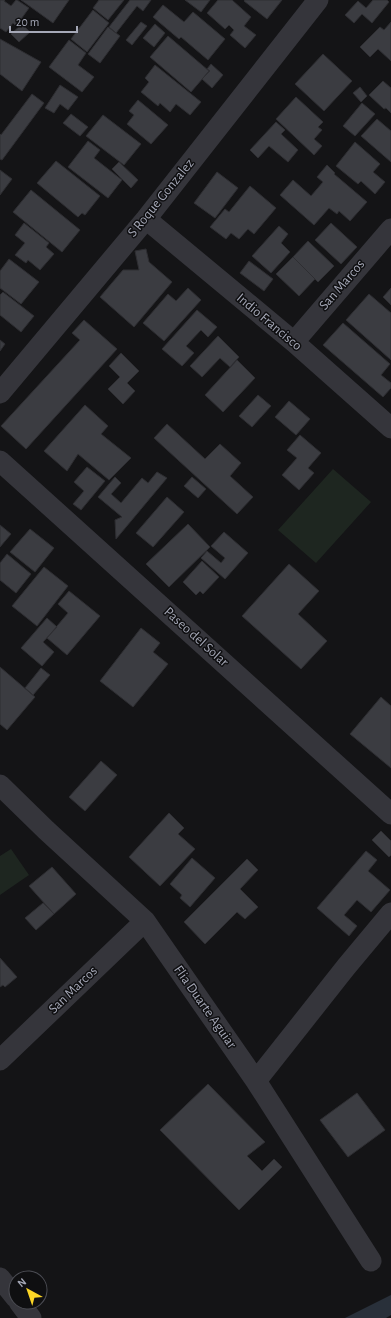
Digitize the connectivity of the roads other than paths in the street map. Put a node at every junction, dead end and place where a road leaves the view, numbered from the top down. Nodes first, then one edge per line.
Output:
1 (318, 0) edge
2 (146, 219) junction
3 (391, 229) edge
4 (294, 342) junction
5 (0, 393) edge
6 (391, 428) edge
7 (0, 460) edge
8 (0, 785) edge
9 (391, 814) edge
10 (391, 913) edge
11 (146, 921) junction
12 (0, 1060) edge
13 (256, 1081) junction
14 (371, 1261) dead end
15 (0, 1278) edge
16 (8, 1288) edge

1 - 2 street, S Roque Gonzalez
2 - 4 street, Indio Francisco
2 - 5 street, S Roque Gonzalez
3 - 4 street, San Marcos
4 - 6 street, Indio Francisco
7 - 9 street, Paseo del Solar
8 - 11 street, Flia Duarte Aguiar
10 - 13 street
11 - 12 street, San Marcos
11 - 13 street, Flia Duarte Aguiar
13 - 14 street, Flia Duarte Aguiar
15 - 16 street

